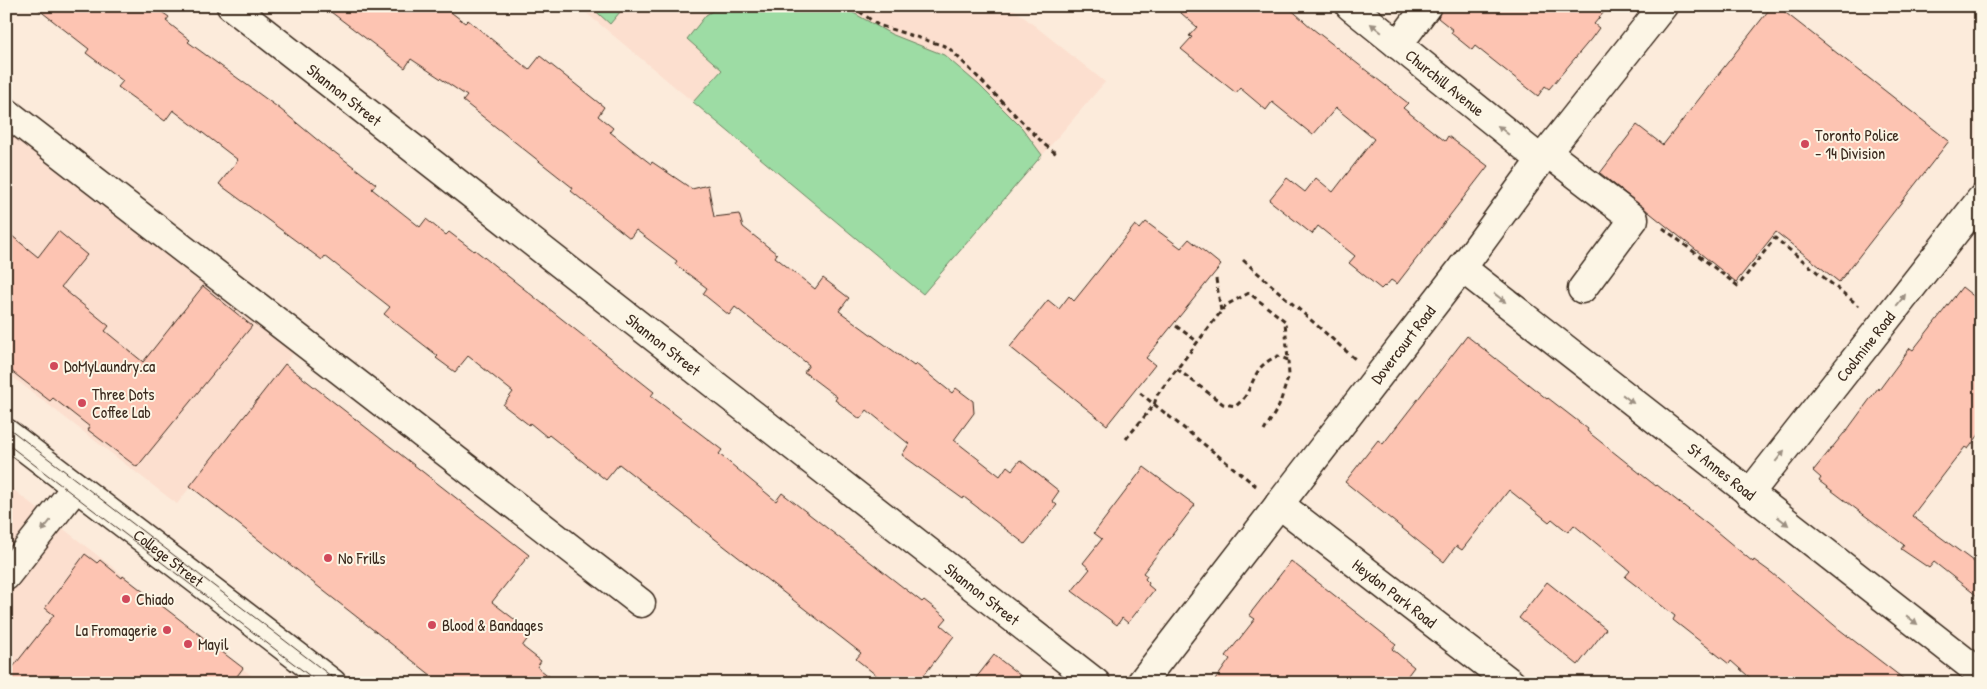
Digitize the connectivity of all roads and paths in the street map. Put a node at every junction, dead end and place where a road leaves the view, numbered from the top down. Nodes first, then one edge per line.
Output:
1 (231, 6) edge
2 (852, 6) edge
3 (1350, 6) edge
4 (1427, 6) edge
5 (1663, 6) edge
6 (1398, 45) junction
7 (6, 112) edge
8 (1058, 155) dead end
9 (1544, 156) junction
10 (1981, 199) edge
11 (1661, 226) dead end
12 (1243, 260) dead end
13 (1462, 268) junction
14 (1216, 279) dead end
15 (1582, 289) dead end
16 (1862, 308) dead end
17 (1222, 311) junction
18 (1176, 326) dead end
19 (1198, 342) junction
20 (1355, 359) dead end
21 (1288, 360) junction
22 (1177, 369) junction
23 (1140, 393) dead end
24 (1154, 405) junction
25 (1264, 431) dead end
26 (6, 433) edge
27 (1126, 439) dead end
28 (1257, 486) dead end
29 (76, 487) junction
30 (1750, 494) junction
31 (1279, 504) junction
32 (6, 576) edge
33 (641, 603) dead end
34 (1981, 674) edge
35 (332, 683) edge
36 (1096, 683) edge
37 (1141, 683) edge
38 (1510, 683) edge

1 - 36 street, Shannon Street
2 - 8 path
6 -> 3 street, Churchill Avenue
4 - 6 street
5 - 9 street, Dovercourt Road
9 -> 6 street, Churchill Avenue
7 - 33 street
9 - 13 street, Dovercourt Road
9 - 15 street, Churchill Avenue
30 -> 10 street, Coolmine Road
11 - 16 path
12 - 20 path
13 -> 30 street, St Annes Road
13 - 31 street, Dovercourt Road
14 - 17 path
17 - 19 path
17 - 21 path
18 - 19 path
19 - 22 path
21 - 22 path
21 - 25 path
22 - 24 path
23 - 24 path
24 - 27 path
24 - 28 path
26 - 29 street, College Street
29 -> 32 street
29 - 35 street, College Street
30 -> 34 street, St Annes Road
31 - 37 street, Dovercourt Road
31 - 38 street, Heydon Park Road

